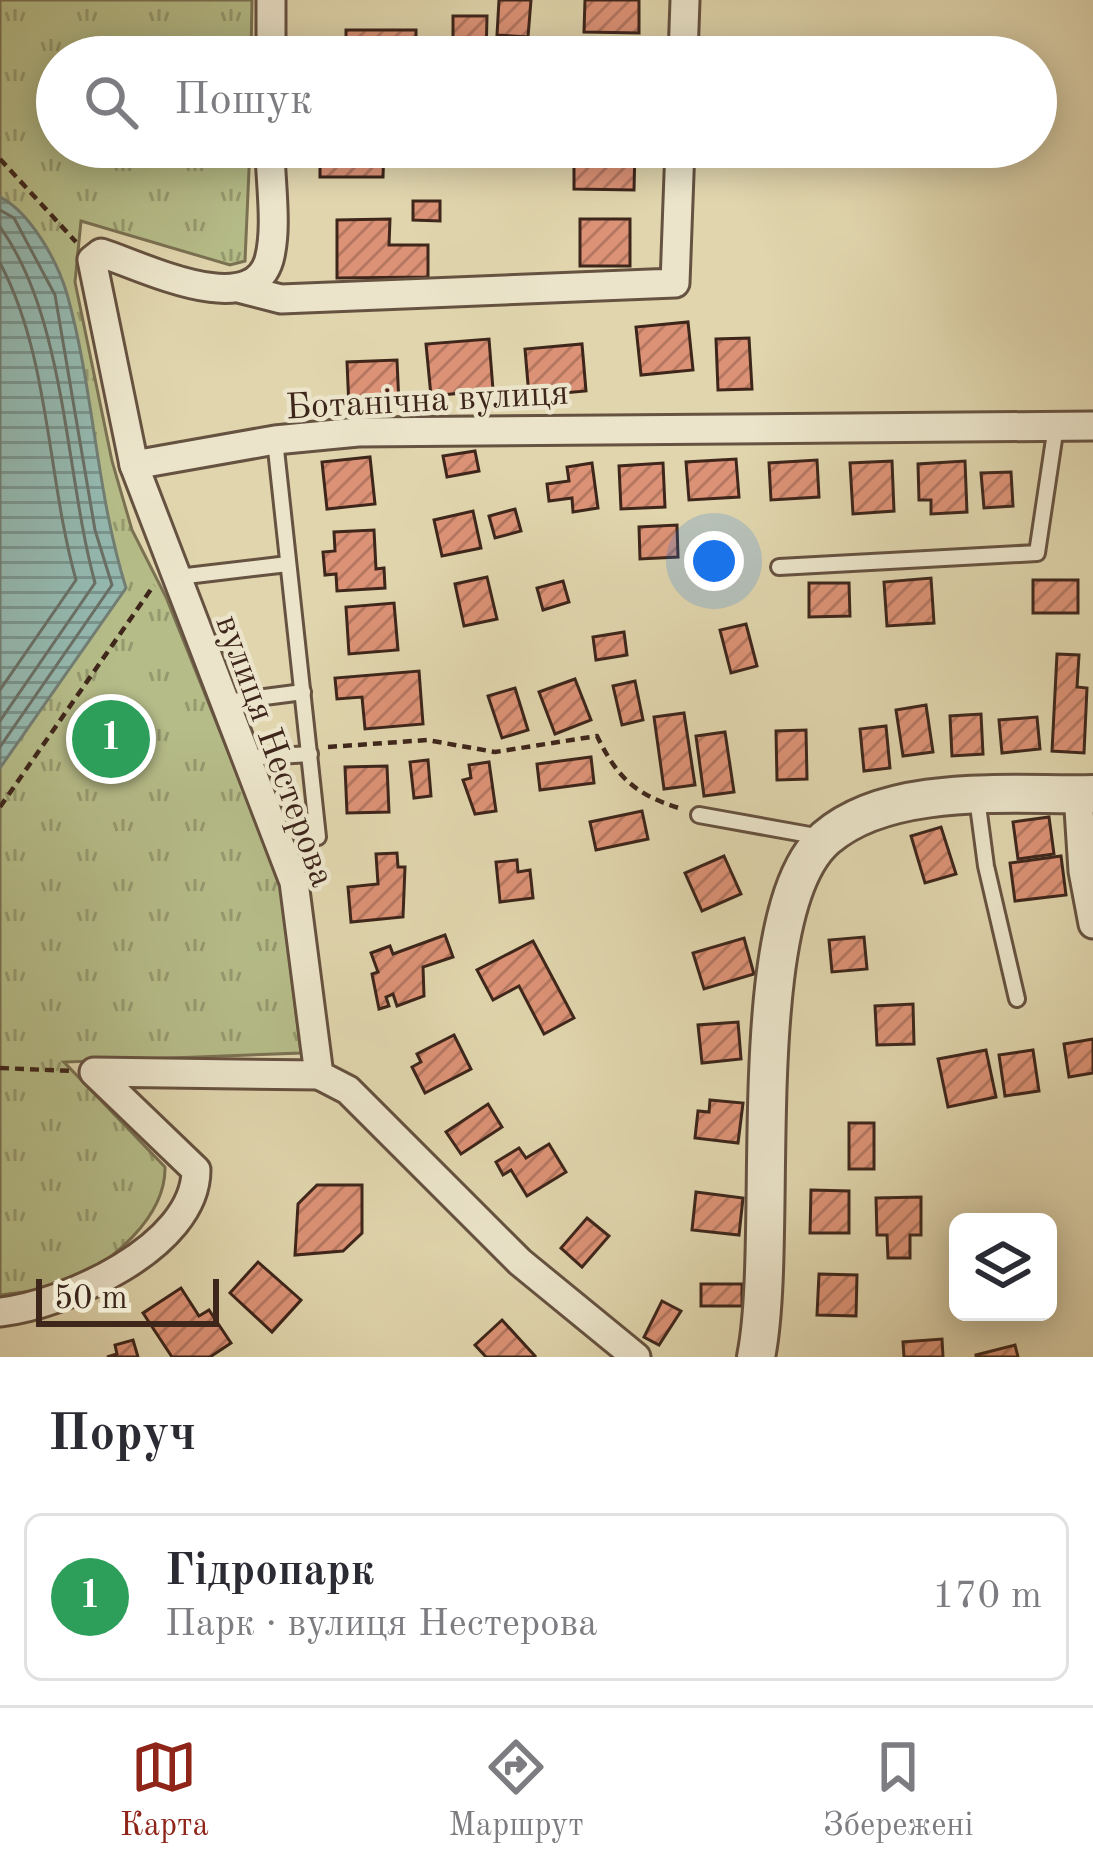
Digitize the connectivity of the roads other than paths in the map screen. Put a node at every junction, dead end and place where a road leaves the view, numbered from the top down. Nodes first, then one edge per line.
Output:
1 (271, 0) edge
2 (685, 0) edge
3 (271, 36) edge
4 (683, 36) edge
5 (270, 168) edge
6 (679, 168) edge
7 (242, 289) junction
8 (1056, 426) junction
9 (1093, 426) edge
10 (275, 440) junction
11 (134, 465) junction
12 (289, 564) junction
13 (779, 567) dead end
14 (170, 570) junction
15 (303, 692) junction
16 (226, 702) junction
17 (310, 751) junction
18 (246, 758) junction
19 (1086, 794) edge
20 (977, 796) junction
21 (699, 815) road end
22 (318, 837) dead end
23 (826, 838) junction
24 (1093, 924) edge
25 (1017, 999) dead end
26 (319, 1075) junction
27 (0, 1312) edge
28 (636, 1357) edge
29 (756, 1357) edge

1 - 3 street
2 - 4 street
5 - 7 street
6 - 7 street
7 - 11 street
8 - 9 street, Ботанічна вулиця
8 - 10 street, Ботанічна вулиця
8 - 13 lane
10 - 11 street, Ботанічна вулиця
10 - 12 lane
11 - 14 street, вулиця Нестерова
12 - 14 lane
12 - 15 lane
14 - 16 street, вулиця Нестерова
15 - 16 lane
15 - 17 lane
16 - 18 street, вулиця Нестерова
17 - 18 lane
17 - 22 lane
18 - 26 street, вулиця Нестерова
19 - 20 street
19 - 24 street
20 - 23 street
20 - 25 lane
21 - 23 lane
23 - 29 street
26 - 27 street
26 - 28 street

